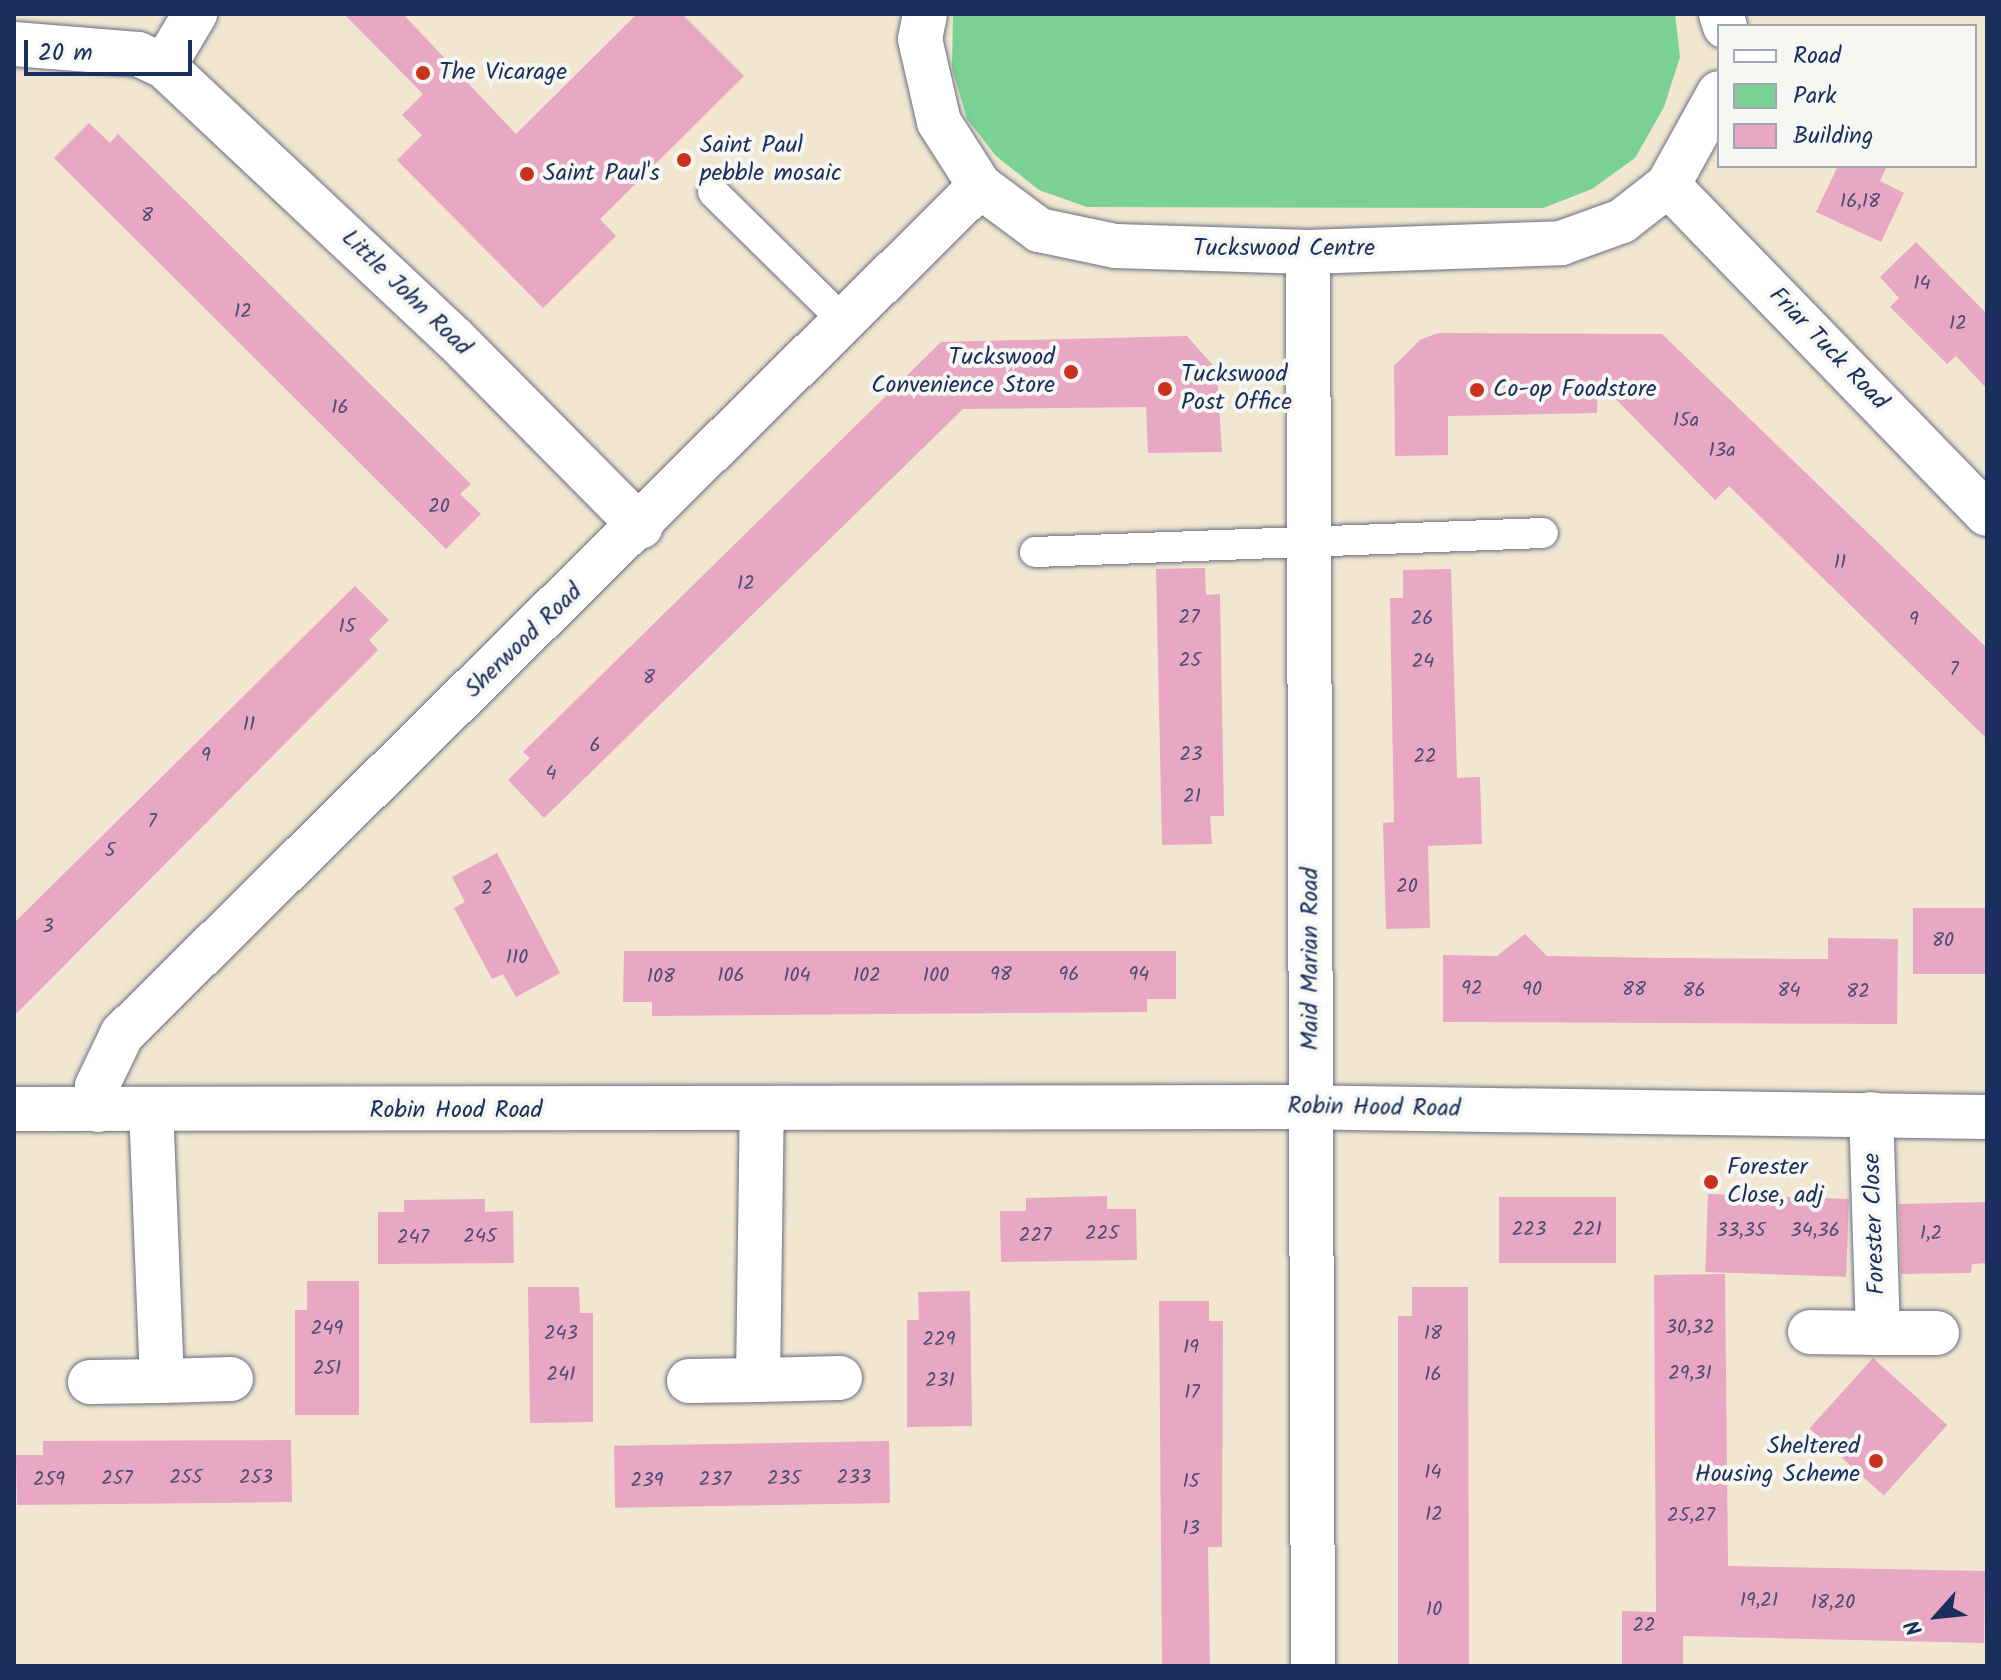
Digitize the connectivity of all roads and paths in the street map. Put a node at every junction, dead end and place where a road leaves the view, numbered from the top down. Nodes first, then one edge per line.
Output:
1 (195, 14) edge
2 (925, 14) edge
3 (14, 44) edge
4 (164, 66) junction
5 (1717, 97) edge
6 (1668, 185) junction
7 (980, 186) junction
8 (713, 192) dead end
9 (1308, 252) junction
10 (846, 323) junction
11 (1987, 514) edge
12 (641, 527) junction
13 (1543, 533) dead end
14 (1310, 546) junction
15 (1035, 552) dead end
16 (1311, 1107) junction
17 (14, 1109) edge
18 (151, 1109) junction
19 (98, 1110) junction
20 (762, 1110) junction
21 (1871, 1114) junction
22 (1987, 1117) edge
23 (1810, 1332) dead end
24 (1878, 1333) junction
25 (1937, 1333) dead end
26 (840, 1378) dead end
27 (231, 1379) dead end
28 (758, 1380) junction
29 (162, 1381) junction
30 (689, 1381) dead end
31 (90, 1382) dead end
32 (1313, 1666) edge

1 - 4 street
2 - 7 street, Tuckswood Centre
3 - 4 street, Little John Road
4 - 12 street, Little John Road
5 - 6 street, Tuckswood Centre
6 - 9 street, Tuckswood Centre
6 - 11 street, Friar Tuck Road
7 - 9 street, Tuckswood Centre
7 - 10 street, Sherwood Road
8 - 10 lane
9 - 14 street, Maid Marian Road
10 - 12 street, Sherwood Road
12 - 19 street, Sherwood Road
13 - 14 lane
14 - 15 lane
14 - 16 street, Maid Marian Road
16 - 20 street, Robin Hood Road
16 - 21 street, Robin Hood Road
16 - 32 street, Maid Marian Road
17 - 19 street, Robin Hood Road
18 - 19 street, Robin Hood Road
18 - 20 street, Robin Hood Road
18 - 29 street
20 - 28 street
21 - 22 street, Robin Hood Road
21 - 24 street, Forester Close
23 - 24 street
24 - 25 street
26 - 28 street
27 - 29 street
28 - 30 street
29 - 31 street

